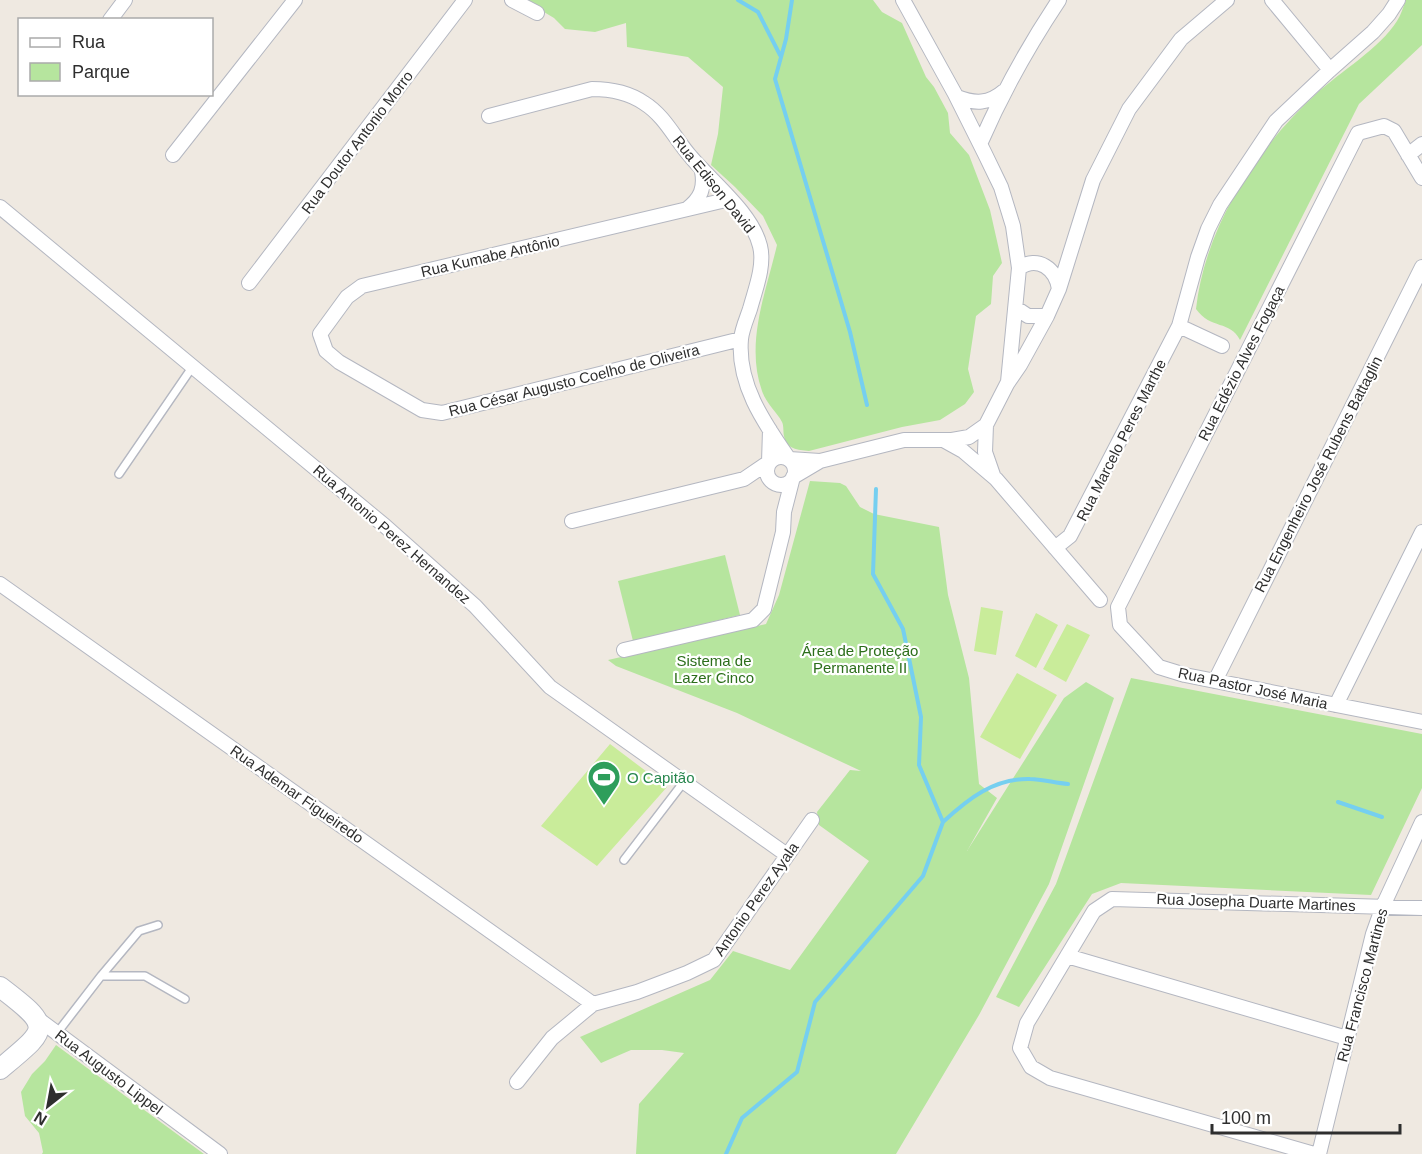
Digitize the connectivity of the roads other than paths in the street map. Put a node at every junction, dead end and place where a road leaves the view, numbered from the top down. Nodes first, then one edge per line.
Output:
1 (124, 0) edge
2 (295, 0) edge
3 (465, 0) edge
4 (512, 0) edge
5 (903, 0) edge
6 (916, 0) edge
7 (1059, 0) edge
8 (1227, 0) edge
9 (1272, 0) edge
10 (1398, 0) edge
11 (537, 13) dead end
12 (111, 18) edge
13 (915, 20) junction
14 (1329, 70) junction
15 (1004, 91) junction
16 (957, 97) junction
17 (489, 116) dead end
18 (980, 144) junction
19 (1422, 144) edge
20 (173, 155) dead end
21 (1408, 155) junction
22 (702, 171) junction
23 (1422, 178) edge
24 (730, 199) junction
25 (0, 207) edge
26 (687, 209) junction
27 (1422, 267) edge
28 (1019, 268) junction
29 (249, 283) dead end
30 (1059, 289) junction
31 (1016, 309) junction
32 (1047, 316) junction
33 (1179, 326) junction
34 (741, 339) junction
35 (321, 340) joint
36 (1222, 346) dead end
37 (193, 366) junction
38 (1007, 384) junction
39 (986, 425) junction
40 (770, 430) junction
41 (969, 437) junction
42 (937, 439) junction
43 (966, 453) junction
44 (789, 459) junction
45 (820, 461) junction
46 (770, 462) junction
47 (119, 474) dead end
48 (793, 477) junction
49 (744, 479) junction
50 (996, 479) junction
51 (774, 483) junction
52 (784, 512) junction
53 (572, 521) dead end
54 (1422, 532) edge
55 (1055, 548) junction
56 (0, 584) edge
57 (1100, 600) dead end
58 (1118, 607) joint
59 (624, 650) dead end
60 (1215, 681) junction
61 (1336, 705) junction
62 (1422, 722) edge
63 (683, 783) junction
64 (812, 820) dead end
65 (1422, 822) edge
66 (787, 855) junction
67 (624, 860) dead end
68 (1383, 906) junction
69 (1422, 908) edge
70 (158, 925) dead end
71 (1067, 956) junction
72 (101, 976) junction
73 (0, 987) edge
74 (185, 999) dead end
75 (593, 1004) junction
76 (38, 1019) junction
77 (57, 1033) junction
78 (1347, 1038) junction
79 (0, 1069) edge
80 (517, 1082) dead end
81 (220, 1154) edge
82 (1314, 1154) edge
83 (1319, 1154) edge

1 - 12 street
2 - 20 street
3 - 29 street, Rua Doutor Antonio Morro
4 - 11 street
5 - 13 street
6 - 13 street
7 - 15 street
8 - 30 street
9 - 14 street
10 - 14 street, Rua Marcelo Peres Marthe
13 - 16 street
14 - 33 street, Rua Marcelo Peres Marthe
15 - 16 street
15 - 18 street
16 - 18 street
17 - 22 street, Rua Edison David
18 - 28 street
19 - 21 street
21 - 23 street
21 - 58 street, Rua Edézio Alves Fogaça
22 - 24 street, Rua Edison David
22 - 26 street
24 - 26 street, Rua Kumabe Antônio
24 - 34 street, Rua Edison David
25 - 37 street, Rua Antonio Perez Hernandez
26 - 35 street, Rua Kumabe Antônio
27 - 60 street, Rua Engenheiro José Rubens Battaglin
28 - 30 street
28 - 31 street
30 - 32 street
31 - 32 street
31 - 38 street
32 - 38 street
33 - 36 street
33 - 55 street, Rua Marcelo Peres Marthe
34 - 35 street, Rua César Augusto Coelho de Oliveira
34 - 40 street, Rua Edison David
37 - 47 lane
37 - 63 street, Rua Antonio Perez Hernandez
38 - 39 street
39 - 41 street
39 - 50 street
40 - 44 street, Rua Edison David
40 - 46 street
41 - 42 street
41 - 43 street
42 - 43 street
42 - 45 street
43 - 50 street
44 - 45 street
44 - 46 street
44 - 48 street
45 - 48 street
46 - 49 street
46 - 51 street
48 - 51 street
48 - 52 street
49 - 51 street
49 - 53 street
50 - 55 street
51 - 52 street
52 - 59 street
54 - 61 street
55 - 57 street
56 - 75 street, Rua Ademar Figueiredo
58 - 60 street, Rua Pastor José Maria
60 - 61 street, Rua Pastor José Maria
61 - 62 street, Rua Pastor José Maria
63 - 66 street, Rua Antonio Perez Hernandez
63 - 67 lane
64 - 66 street, Antonio Perez Ayala
65 - 68 street, Rua Francisco Martines
66 - 75 street, Antonio Perez Ayala
68 - 69 street, Rua Josepha Duarte Martines
68 - 71 street, Rua Josepha Duarte Martines
68 - 78 street, Rua Francisco Martines
70 - 72 lane
71 - 78 street
71 - 82 street
72 - 74 lane
72 - 77 lane
73 - 76 main road, Rua Augusto Lippel
75 - 80 street, Antonio Perez Ayala
76 - 77 street, Rua Augusto Lippel
76 - 79 main road
77 - 81 street, Rua Augusto Lippel
78 - 83 street, Rua Francisco Martines

